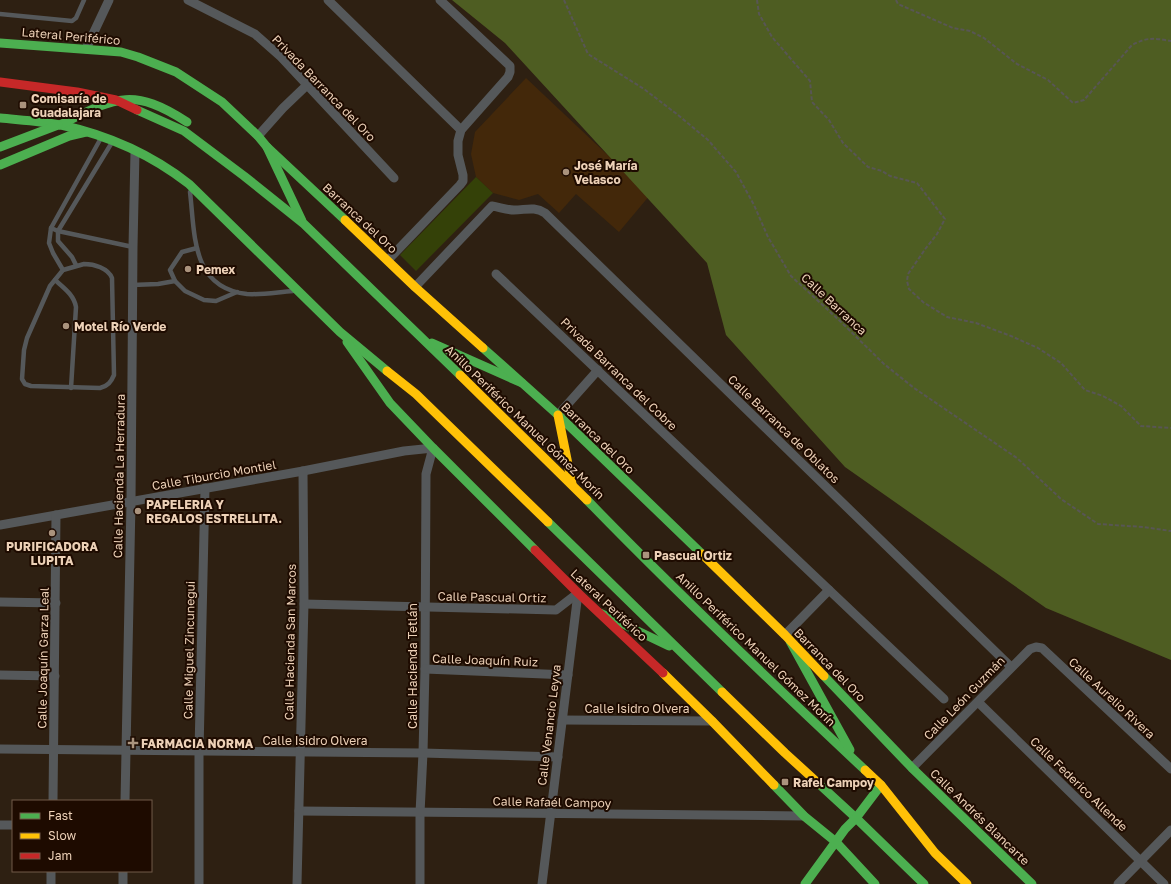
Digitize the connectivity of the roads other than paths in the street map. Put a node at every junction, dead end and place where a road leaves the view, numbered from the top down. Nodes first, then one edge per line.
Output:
1 (84, 0) edge
2 (109, 0) edge
3 (188, 0) edge
4 (328, 0) edge
5 (440, 0) edge
6 (0, 14) edge
7 (0, 42) edge
8 (86, 49) junction
9 (0, 82) edge
10 (307, 85) junction
11 (116, 100) junction
12 (0, 118) edge
13 (60, 125) junction
14 (192, 126) dead end
15 (461, 130) junction
16 (88, 132) junction
17 (102, 136) junction
18 (258, 136) junction
19 (113, 141) junction
20 (0, 147) edge
21 (221, 147) dead end
22 (267, 147) junction
23 (135, 151) junction
24 (0, 165) edge
25 (394, 178) dead end
26 (189, 184) junction
27 (304, 224) junction
28 (51, 228) junction
29 (58, 231) junction
30 (133, 247) junction
31 (197, 248) junction
32 (388, 260) junction
33 (76, 265) junction
34 (63, 270) junction
35 (496, 274) dead end
36 (55, 280) junction
37 (175, 281) junction
38 (132, 285) junction
39 (415, 287) junction
40 (298, 290) junction
41 (237, 292) junction
42 (340, 332) junction
43 (422, 339) junction
44 (598, 370) junction
45 (522, 383) junction
46 (71, 388) junction
47 (558, 415) junction
48 (433, 448) junction
49 (302, 471) junction
50 (572, 484) junction
51 (205, 488) junction
52 (131, 502) junction
53 (56, 515) junction
54 (0, 525) edge
55 (829, 590) junction
56 (578, 593) junction
57 (0, 602) edge
58 (56, 603) junction
59 (304, 604) junction
60 (425, 607) junction
61 (600, 613) junction
62 (787, 638) junction
63 (1036, 647) joint
64 (682, 652) junction
65 (1011, 667) junction
66 (425, 669) junction
67 (0, 675) edge
68 (568, 675) junction
69 (55, 676) junction
70 (944, 699) dead end
71 (978, 702) junction
72 (562, 720) junction
73 (712, 721) junction
74 (0, 749) edge
75 (53, 750) junction
76 (126, 750) junction
77 (199, 751) junction
78 (300, 753) junction
79 (423, 753) junction
80 (558, 757) junction
81 (857, 763) junction
82 (912, 768) junction
83 (1171, 769) edge
84 (881, 785) junction
85 (53, 800) edge
86 (125, 800) edge
87 (299, 811) junction
88 (420, 812) junction
89 (551, 814) junction
90 (804, 816) junction
91 (856, 818) junction
92 (0, 825) edge
93 (12, 825) edge
94 (1171, 830) edge
95 (836, 842) junction
96 (1141, 861) junction
97 (51, 872) edge
98 (123, 872) edge
99 (51, 884) edge
100 (123, 884) edge
101 (199, 884) edge
102 (296, 884) edge
103 (420, 884) edge
104 (542, 884) edge
105 (805, 884) edge
106 (875, 884) edge
107 (924, 884) edge
108 (967, 884) edge
109 (1032, 884) edge
110 (1118, 884) edge
111 (1164, 884) edge

1 - 6 lane
2 - 8 street
3 - 10 street, Privada Barranca del Oro
4 - 15 street
5 - 15 street
7 - 8 main road, Lateral Periférico
8 - 18 main road, Lateral Periférico
9 - 11 main road, Anillo Periférico Manuel Gómez Morín
10 - 18 street
10 - 25 street, Privada Barranca del Oro
11 - 13 main road
11 - 14 main road
11 - 27 main road, Anillo Periférico Manuel Gómez Morín
12 - 13 main road
13 - 16 main road
13 - 20 main road
15 - 32 street
16 - 17 main road
16 - 24 main road
17 - 19 main road
17 - 28 lane
18 - 22 main road, Barranca del Oro
19 - 23 main road
19 - 29 lane
21 - 27 main road
22 - 27 main road
22 - 32 main road, Barranca del Oro
23 - 26 main road
23 - 30 street, Calle Hacienda La Herradura
26 - 31 lane
26 - 40 main road
27 - 43 main road, Anillo Periférico Manuel Gómez Morín
28 - 29 lane
28 - 34 lane
29 - 30 lane
29 - 33 lane
30 - 38 street, Calle Hacienda La Herradura
31 - 37 lane
31 - 41 lane
32 - 39 main road, Barranca del Oro
33 - 34 lane
33 - 46 lane
34 - 36 lane
35 - 44 street, Privada Barranca del Cobre
36 - 46 lane
36 - 46 lane
37 - 38 lane
37 - 41 lane
38 - 52 street, Calle Hacienda La Herradura
39 - 45 main road, Barranca del Oro
39 - 65 street, Calle Barranca de Oblatos
40 - 41 lane
40 - 42 main road
42 - 48 main road, Lateral Periférico
42 - 64 main road
43 - 45 main road
43 - 50 main road, Anillo Periférico Manuel Gómez Morín
44 - 47 street
44 - 55 street, Privada Barranca del Cobre
45 - 47 main road, Barranca del Oro
47 - 50 main road
47 - 62 main road, Barranca del Oro
48 - 49 street, Calle Tiburcio Montiel
48 - 56 main road, Lateral Periférico
48 - 60 street, Calle Hacienda Tetlán
49 - 51 street, Calle Tiburcio Montiel
49 - 59 street, Calle Hacienda San Marcos
50 - 81 main road, Anillo Periférico Manuel Gómez Morín
51 - 52 street, Calle Tiburcio Montiel
51 - 77 street, Calle Miguel Zincunegui
52 - 53 street, Calle Tiburcio Montiel
52 - 76 street, Calle Hacienda La Herradura
53 - 54 street, Calle Tiburcio Montiel
53 - 58 street, Calle Joaquín Garza Leal
55 - 62 street
55 - 70 street, Privada Barranca del Cobre
56 - 60 street, Calle Pascual Ortiz
56 - 61 main road, Lateral Periférico
56 - 68 street, Calle Venancio Leyva
57 - 58 street
58 - 69 street, Calle Joaquín Garza Leal
59 - 60 street, Calle Pascual Ortiz
59 - 78 street, Calle Hacienda San Marcos
60 - 66 street, Calle Hacienda Tetlán
61 - 64 main road
61 - 73 main road, Lateral Periférico
62 - 81 main road
62 - 82 main road, Barranca del Oro
63 - 65 street, Calle León Guzmán
63 - 83 street, Calle Aurelio Rivera
64 - 91 main road
65 - 71 street, Calle León Guzmán
66 - 68 street, Calle Joaquín Ruiz
66 - 79 street, Calle Hacienda Tetlán
67 - 69 street
68 - 72 street, Calle Venancio Leyva
69 - 75 street, Calle Joaquín Garza Leal
71 - 82 street, Calle León Guzmán
71 - 96 street, Calle Federico Allende
72 - 73 street, Calle Isidro Olvera
72 - 80 street, Calle Venancio Leyva
73 - 90 main road, Lateral Periférico
74 - 75 street, Calle Isidro Olvera
75 - 76 street, Calle Isidro Olvera
75 - 85 street, Calle Joaquín Garza Leal
76 - 77 street, Calle Isidro Olvera
76 - 86 street, Calle Hacienda La Herradura
77 - 78 street, Calle Isidro Olvera
77 - 101 street, Calle Miguel Zincunegui
78 - 79 street, Calle Isidro Olvera
78 - 87 street, Calle Hacienda San Marcos
79 - 80 street, Calle Isidro Olvera
79 - 88 street, Calle Hacienda Tetlán
80 - 89 street, Calle Venancio Leyva
81 - 84 main road, Anillo Periférico Manuel Gómez Morín
82 - 109 main road, Calle Andrés Blancarte
84 - 91 main road
84 - 108 main road, Anillo Periférico Manuel Gómez Morín
87 - 88 street, Calle Rafaél Campoy
87 - 102 street, Calle Hacienda San Marcos
88 - 89 street, Calle Rafaél Campoy
88 - 103 street, Calle Hacienda Tetlán
89 - 90 street, Calle Rafaél Campoy
89 - 104 street, Calle Venancio Leyva
90 - 95 main road, Lateral Periférico
91 - 95 main road
91 - 107 main road
92 - 93 street
94 - 96 street
95 - 105 main road
95 - 106 main road, Lateral Periférico
96 - 110 street
96 - 111 street, Calle Federico Allende
97 - 99 street
98 - 100 street

